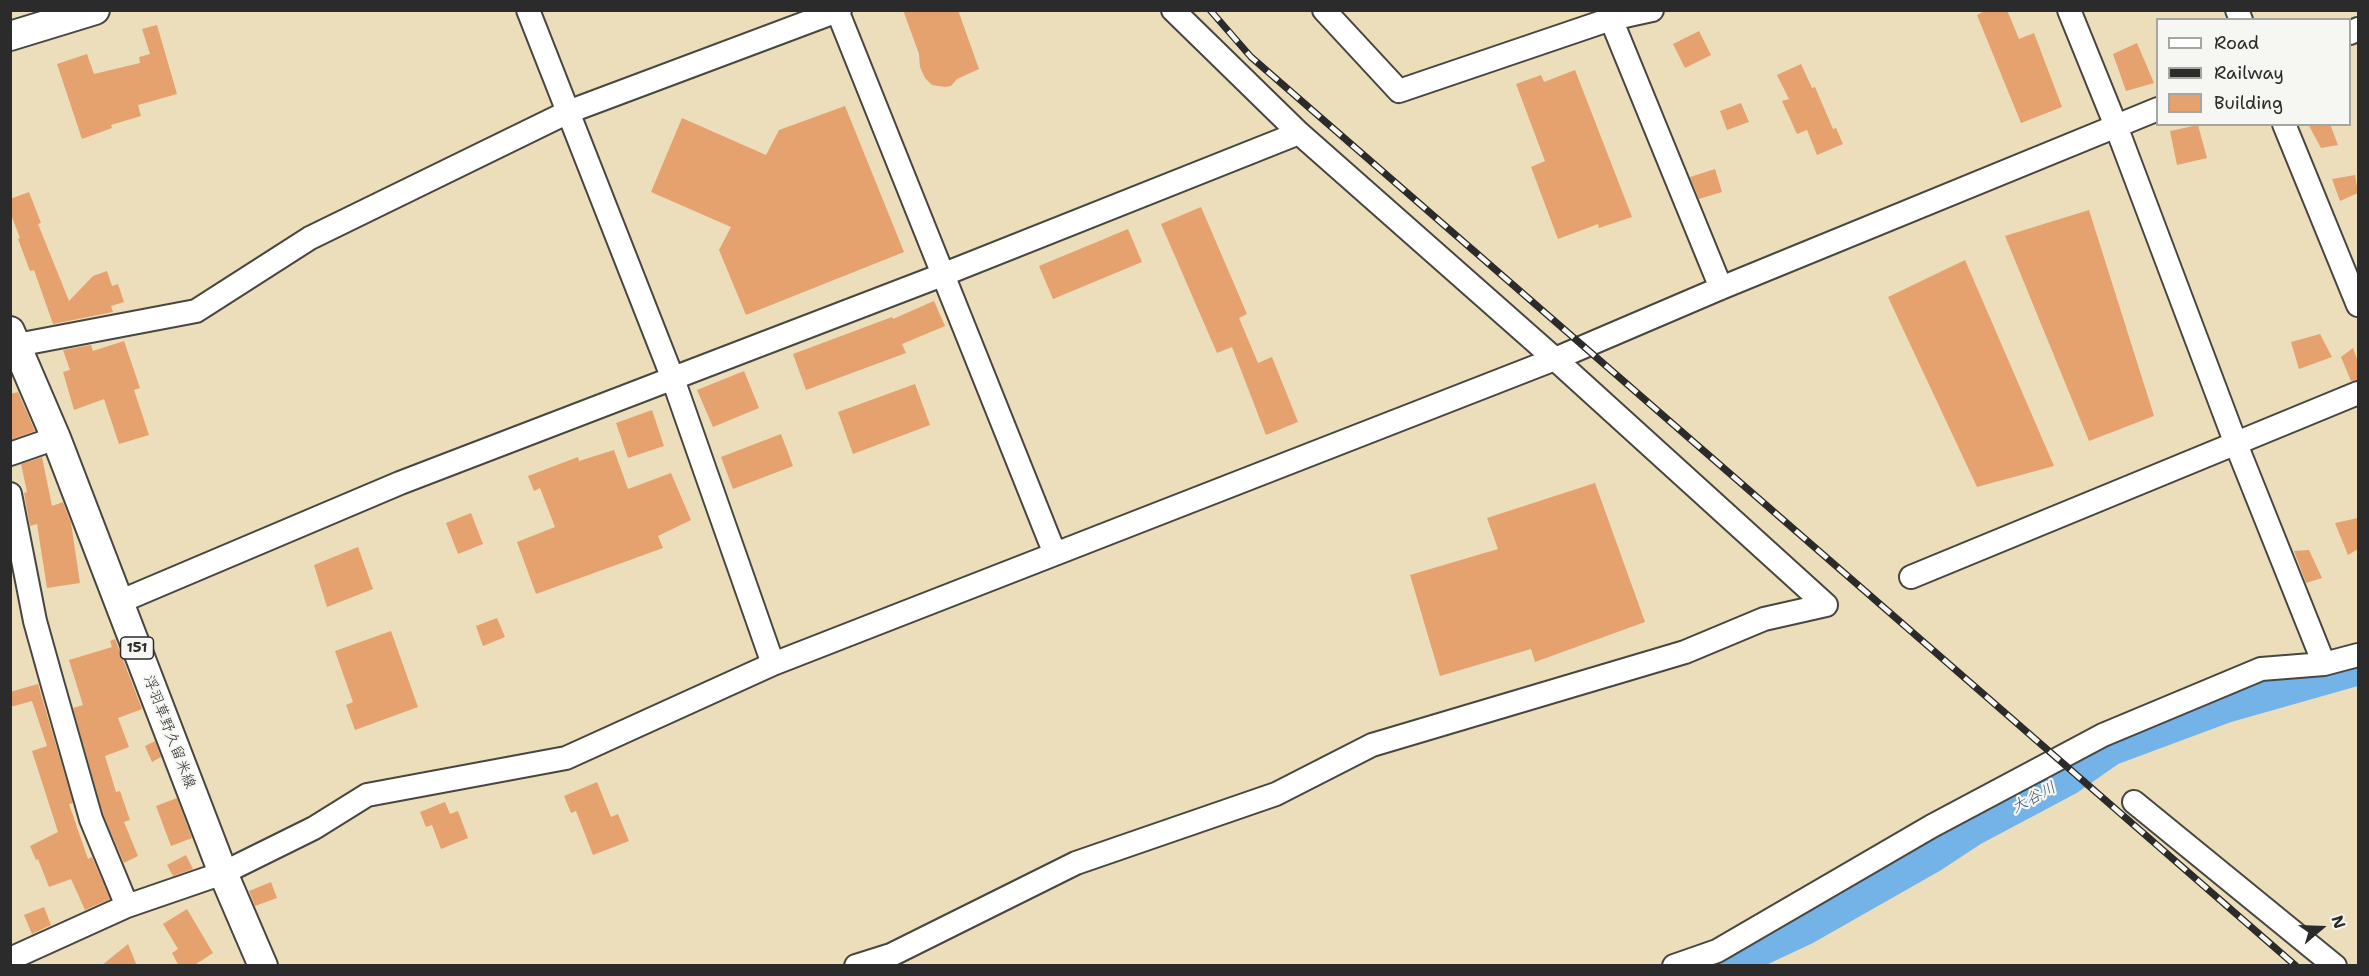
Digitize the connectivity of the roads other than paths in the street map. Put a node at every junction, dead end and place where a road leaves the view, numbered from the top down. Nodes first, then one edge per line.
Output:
1 (95, 10) edge
2 (528, 10) edge
3 (1173, 10) edge
4 (1324, 10) edge
5 (1652, 10) edge
6 (2069, 10) edge
7 (838, 11) edge
8 (1611, 20) junction
9 (10, 36) edge
10 (2156, 110) edge
11 (568, 112) junction
12 (2116, 126) junction
13 (2285, 126) edge
14 (1299, 133) junction
15 (942, 275) junction
16 (1721, 288) junction
17 (2358, 305) edge
18 (14, 338) edge
19 (1555, 359) junction
20 (673, 379) junction
21 (2358, 393) edge
22 (56, 438) junction
23 (2236, 444) junction
24 (10, 454) edge
25 (10, 494) edge
26 (1055, 554) junction
27 (1911, 577) dead end
28 (119, 602) junction
29 (2358, 656) edge
30 (773, 663) junction
31 (2324, 664) junction
32 (2134, 802) dead end
33 (223, 873) junction
34 (127, 906) junction
35 (10, 960) edge
36 (262, 966) edge
37 (856, 966) edge
38 (1674, 966) edge
39 (2335, 966) edge

1 - 9 main road
2 - 11 street
3 - 14 street
4 - 8 street
5 - 8 street
6 - 12 street
7 - 11 street
7 - 15 street
8 - 16 street
10 - 12 street
11 - 18 street
11 - 20 street
12 - 16 street
12 - 23 street
13 - 17 street
14 - 15 street
14 - 19 street
15 - 20 street
15 - 26 street
16 - 19 street
18 - 22 main road, 浮羽草野久留米線 / 151
19 - 26 street
19 - 37 street
20 - 28 street
20 - 30 street
21 - 23 street
22 - 24 street
22 - 28 main road, 浮羽草野久留米線 / 151
23 - 27 street
23 - 31 street
25 - 34 street
26 - 30 street
28 - 33 main road, 浮羽草野久留米線 / 151
29 - 31 street
30 - 33 street
31 - 38 street
32 - 39 street
33 - 34 street
33 - 36 main road, 浮羽草野久留米線 / 151
34 - 35 street

